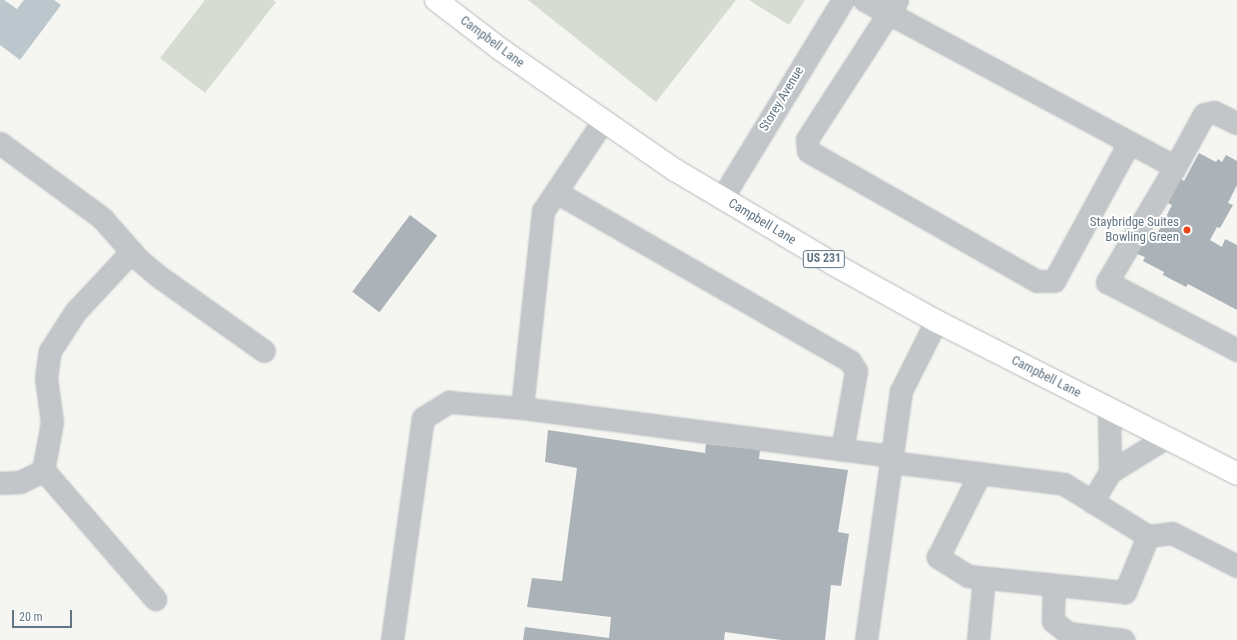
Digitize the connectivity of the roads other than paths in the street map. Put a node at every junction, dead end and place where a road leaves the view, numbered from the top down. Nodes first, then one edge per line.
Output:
1 (436, 0) edge
2 (843, 0) edge
3 (864, 0) edge
4 (893, 7) edge
5 (603, 121) junction
6 (1237, 123) edge
7 (1129, 142) junction
8 (0, 143) edge
9 (1175, 167) junction
10 (556, 192) junction
11 (722, 198) junction
12 (132, 251) junction
13 (936, 321) junction
14 (264, 350) dead end
15 (1237, 350) edge
16 (522, 408) junction
17 (1109, 409) junction
18 (1165, 438) junction
19 (842, 450) junction
20 (892, 459) junction
21 (43, 471) junction
22 (1110, 472) junction
23 (980, 473) junction
24 (1237, 474) edge
25 (0, 483) edge
26 (1092, 502) junction
27 (1148, 536) junction
28 (1237, 566) edge
29 (984, 578) junction
30 (1054, 585) junction
31 (155, 599) dead end
32 (392, 640) edge
33 (866, 640) edge
34 (978, 640) edge
35 (1124, 640) edge

1 - 5 main road, Campbell Lane / US 231
2 - 11 street, Storey Avenue
3 - 4 street
4 - 7 street
4 - 7 street
5 - 10 street
5 - 11 main road, Campbell Lane / US 231
6 - 9 street
7 - 9 street
8 - 12 street
9 - 15 street
10 - 16 street
10 - 19 street
11 - 13 main road, Campbell Lane / US 231
12 - 14 street
12 - 21 street
13 - 17 main road, Campbell Lane / US 231
13 - 20 street
16 - 19 street
16 - 32 street
17 - 18 main road, Campbell Lane / US 231
17 - 22 street
18 - 22 street
18 - 24 main road, Campbell Lane / US 231
19 - 20 street
20 - 23 street
20 - 33 street
21 - 25 street
21 - 31 street
22 - 26 street
23 - 26 street
23 - 29 street
26 - 27 street
27 - 28 street
27 - 30 street
29 - 30 street
29 - 34 street
30 - 35 street

